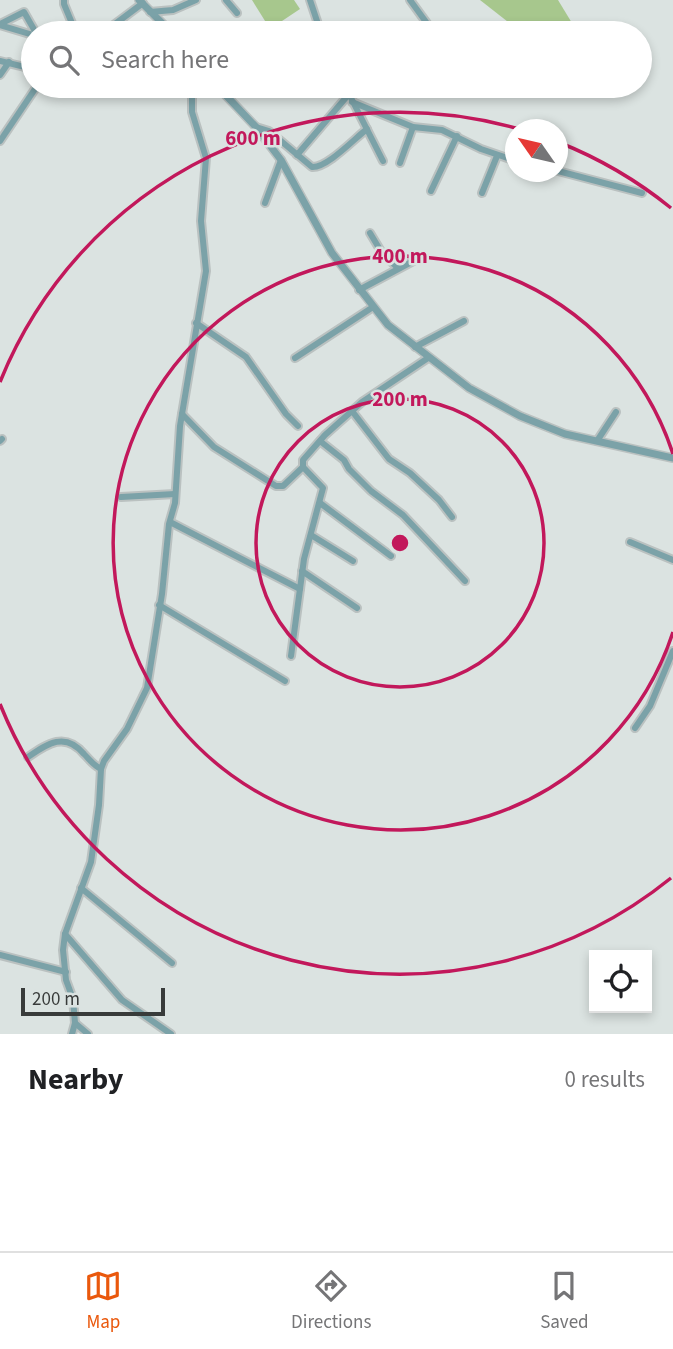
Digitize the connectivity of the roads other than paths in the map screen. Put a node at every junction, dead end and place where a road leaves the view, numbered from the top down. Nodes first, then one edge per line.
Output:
1 (64, 0) edge
2 (196, 0) edge
3 (226, 0) edge
4 (310, 0) edge
5 (410, 0) edge
6 (141, 2) edge
7 (150, 12) junction
8 (237, 13) dead end
9 (28, 21) edge
10 (71, 21) edge
11 (118, 21) edge
12 (159, 21) edge
13 (317, 21) edge
14 (425, 21) edge
15 (0, 24) edge
16 (21, 30) edge
17 (0, 61) edge
18 (9, 62) junction
19 (21, 66) edge
20 (0, 75) edge
21 (29, 98) edge
22 (192, 98) edge
23 (228, 98) edge
24 (346, 98) edge
25 (350, 98) edge
26 (352, 102) junction
27 (256, 127) junction
28 (413, 127) junction
29 (367, 129) junction
30 (457, 136) junction
31 (0, 141) edge
32 (297, 155) junction
33 (498, 156) junction
34 (505, 158) edge
35 (281, 160) junction
36 (383, 161) dead end
37 (400, 163) dead end
38 (568, 174) edge
39 (431, 191) dead end
40 (482, 193) dead end
41 (642, 193) dead end
42 (265, 203) dead end
43 (370, 233) dead end
44 (417, 259) dead end
45 (398, 268) junction
46 (359, 290) junction
47 (373, 307) junction
48 (464, 321) dead end
49 (196, 323) junction
50 (415, 347) junction
51 (295, 358) dead end
52 (428, 358) junction
53 (352, 411) junction
54 (616, 412) dead end
55 (182, 414) junction
56 (299, 426) dead end
57 (320, 441) junction
58 (597, 441) junction
59 (673, 458) edge
60 (303, 467) junction
61 (175, 494) junction
62 (121, 497) dead end
63 (320, 503) junction
64 (452, 517) dead end
65 (170, 522) junction
66 (310, 535) junction
67 (630, 542) dead end
68 (391, 556) dead end
69 (673, 560) edge
70 (353, 561) dead end
71 (302, 571) junction
72 (465, 580) dead end
73 (300, 589) junction
74 (159, 606) junction
75 (357, 608) dead end
76 (673, 651) edge
77 (291, 656) dead end
78 (285, 681) dead end
79 (635, 728) dead end
80 (28, 757) dead end
81 (101, 769) junction
82 (81, 888) junction
83 (65, 934) junction
84 (0, 955) edge
85 (172, 963) dead end
86 (66, 972) junction
87 (75, 1023) junction
88 (72, 1034) edge
89 (88, 1034) edge
90 (171, 1034) edge

1 - 10 street
2 - 7 street
3 - 8 street
4 - 13 street
5 - 14 street
6 - 7 street
6 - 11 street
7 - 12 street
9 - 15 street
15 - 16 street
17 - 18 street
18 - 19 street
18 - 20 street
21 - 31 street
22 - 49 street
23 - 27 street
24 - 32 street
25 - 26 street
26 - 28 street
26 - 29 street
27 - 32 street
27 - 35 street
28 - 30 street
28 - 37 street
29 - 32 street
29 - 36 street
30 - 33 street
30 - 39 street
33 - 34 street
33 - 40 street
35 - 42 street
35 - 46 street
38 - 41 street
43 - 45 street
44 - 45 street
45 - 46 street
46 - 47 street
47 - 50 street
47 - 51 street
48 - 50 street
49 - 55 street
49 - 56 street
50 - 52 street
52 - 53 street
52 - 58 street
53 - 57 street
53 - 64 street
54 - 58 street
55 - 60 street
55 - 61 street
57 - 60 street
57 - 72 street
58 - 59 street
60 - 63 street
61 - 62 street
61 - 65 street
63 - 66 street
63 - 68 street
65 - 73 street
65 - 74 street
66 - 70 street
66 - 71 street
67 - 69 street
71 - 73 street
71 - 75 street
73 - 77 street
74 - 78 street
74 - 81 street
76 - 79 street
80 - 81 street
81 - 82 street
82 - 83 street
82 - 85 street
83 - 86 street
83 - 90 street
84 - 86 street
86 - 87 street
87 - 88 street
87 - 89 street

